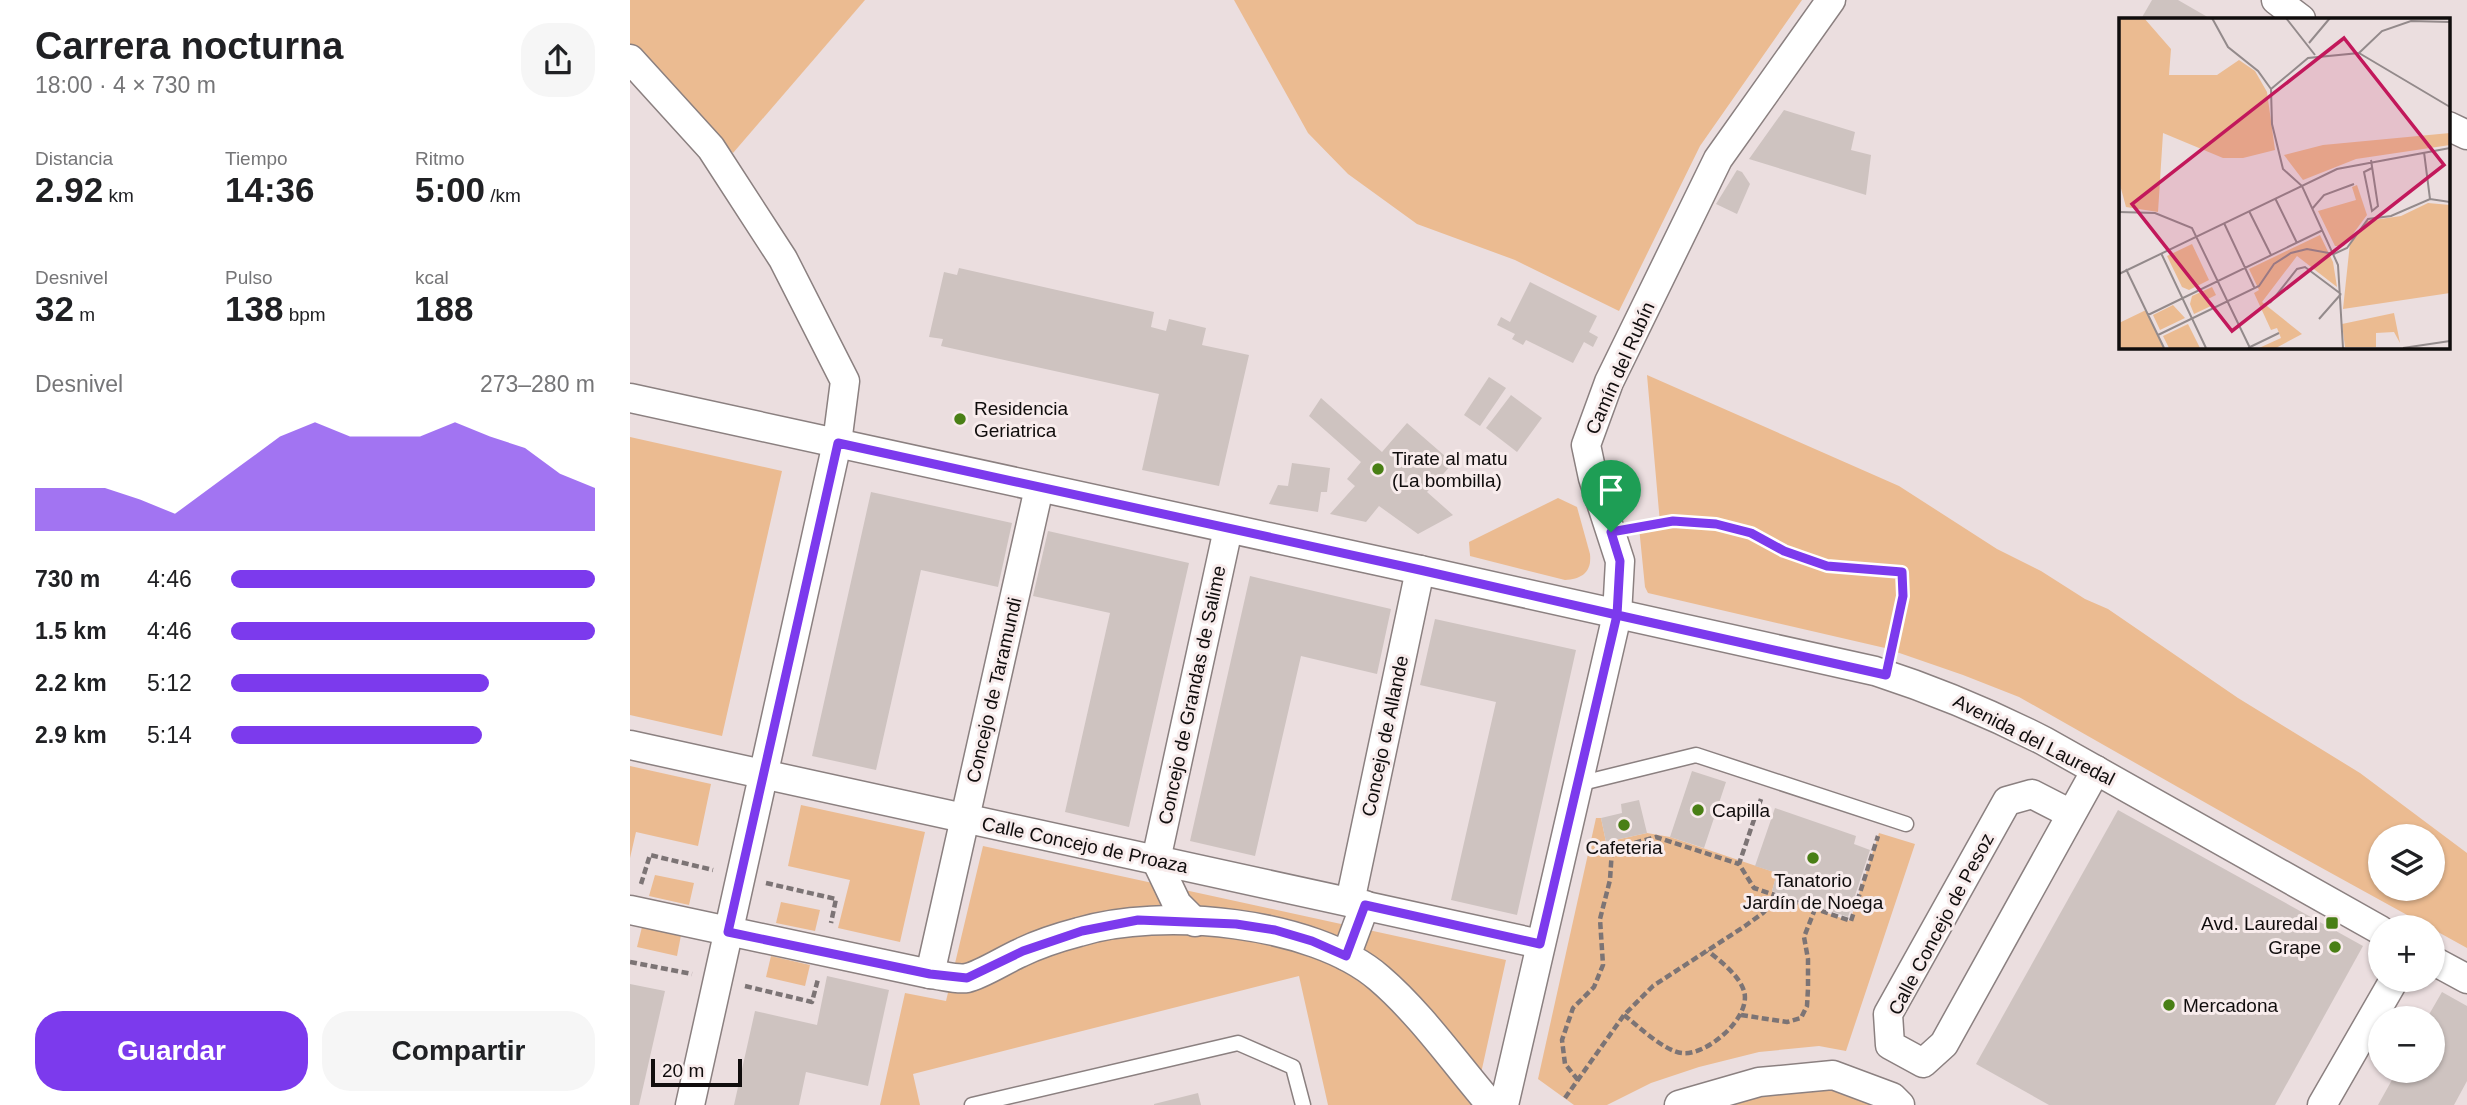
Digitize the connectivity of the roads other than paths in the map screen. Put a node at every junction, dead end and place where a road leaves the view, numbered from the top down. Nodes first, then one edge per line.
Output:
1 (1831, 0) edge
2 (2276, 0) edge
3 (2300, 18) edge
4 (630, 59) edge
5 (2450, 127) edge
6 (2467, 135) edge
7 (630, 398) edge
8 (838, 443) junction
9 (1039, 488) junction
10 (1228, 529) junction
11 (1420, 570) junction
12 (1617, 615) junction
13 (630, 745) edge
14 (2096, 770) junction
15 (763, 774) junction
16 (1578, 784) junction
17 (2071, 814) junction
18 (965, 818) junction
19 (1906, 824) dead end
20 (1156, 860) junction
21 (1357, 904) junction
22 (632, 910) edge
23 (1195, 922) junction
24 (2368, 923) edge
25 (728, 932) junction
26 (1540, 944) junction
27 (1346, 956) junction
28 (2445, 967) edge
29 (930, 974) junction
30 (2467, 979) edge
31 (2387, 992) edge
32 (1913, 1058) junction
33 (1896, 1101) edge
34 (690, 1105) edge
35 (972, 1105) edge
36 (1303, 1105) edge
37 (1491, 1105) edge
38 (1504, 1105) edge
39 (1679, 1105) edge
40 (2322, 1105) edge

1 - 12 street, Camín del Rubín
2 - 3 street
4 - 8 street
5 - 6 street
7 - 8 street, Avenida del Lauredal
8 - 9 street, Avenida del Lauredal
8 - 15 street
9 - 10 street, Avenida del Lauredal
9 - 18 street, Concejo de Taramundi
10 - 11 street, Avenida del Lauredal
10 - 20 street, Concejo de Grandas de Salime
11 - 12 street, Avenida del Lauredal
11 - 21 street, Concejo de Allande
12 - 14 street, Avenida del Lauredal
12 - 16 street, Camín del Rubín
13 - 15 street, Calle Concejo de Proaza
14 - 17 street
14 - 24 street, Avenida del Lauredal
15 - 18 street, Calle Concejo de Proaza
15 - 25 street
16 - 19 lane
16 - 26 street, Camín del Rubín
17 - 32 street
17 - 32 street, Calle Concejo de Pesoz
18 - 20 street, Calle Concejo de Proaza
18 - 29 street, Concejo de Taramundi
20 - 21 street, Calle Concejo de Proaza
20 - 23 street
21 - 26 street, Calle Concejo de Proaza
21 - 27 street, Concejo de Allande
22 - 25 street
23 - 27 street
23 - 29 street
25 - 29 street
25 - 34 street
26 - 38 street, Camín del Rubín
27 - 37 street
28 - 30 street
31 - 40 street
32 - 33 street
33 - 39 street
35 - 36 lane

